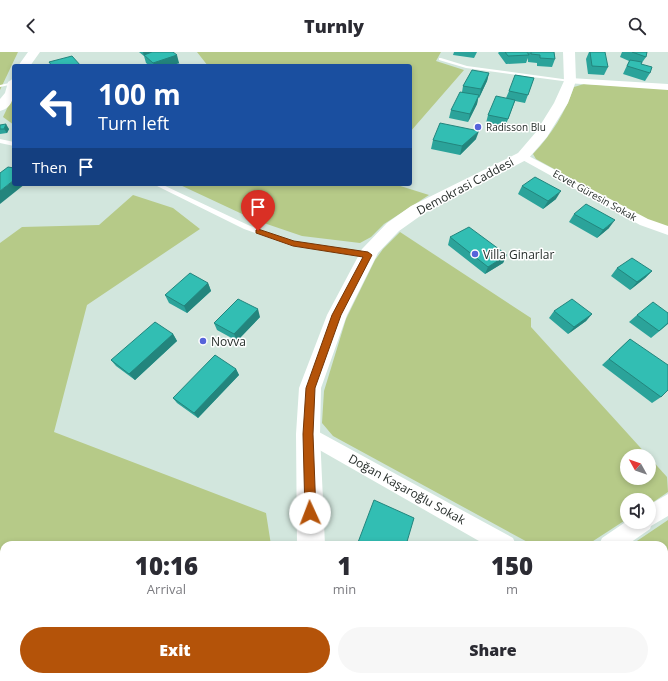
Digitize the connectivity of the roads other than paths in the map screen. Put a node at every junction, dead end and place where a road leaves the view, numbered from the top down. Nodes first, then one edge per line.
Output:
1 (34, 52) edge
2 (570, 52) edge
3 (441, 59) dead end
4 (25, 64) edge
5 (570, 81) junction
6 (12, 83) edge
7 (0, 86) edge
8 (668, 87) edge
9 (12, 90) edge
10 (0, 107) edge
11 (0, 141) edge
12 (12, 144) edge
13 (523, 156) junction
14 (160, 186) edge
15 (668, 231) edge
16 (368, 255) junction
17 (308, 434) junction
18 (668, 504) edge
19 (656, 513) edge
20 (632, 529) edge
21 (311, 541) edge
22 (499, 541) edge
23 (615, 541) edge

1 - 4 street
2 - 5 street, Demokrasi Caddesi
3 - 5 lane
5 - 8 street
5 - 13 street, Demokrasi Caddesi
6 - 7 lane
9 - 10 street
11 - 12 lane
13 - 15 street, Ecvet Güresin Sokak
13 - 16 street, Demokrasi Caddesi
14 - 16 lane
16 - 17 street, Demokrasi Caddesi
17 - 21 street, Demokrasi Caddesi
17 - 22 street, Doğan Kaşaroğlu Sokak
18 - 19 street
20 - 23 street

